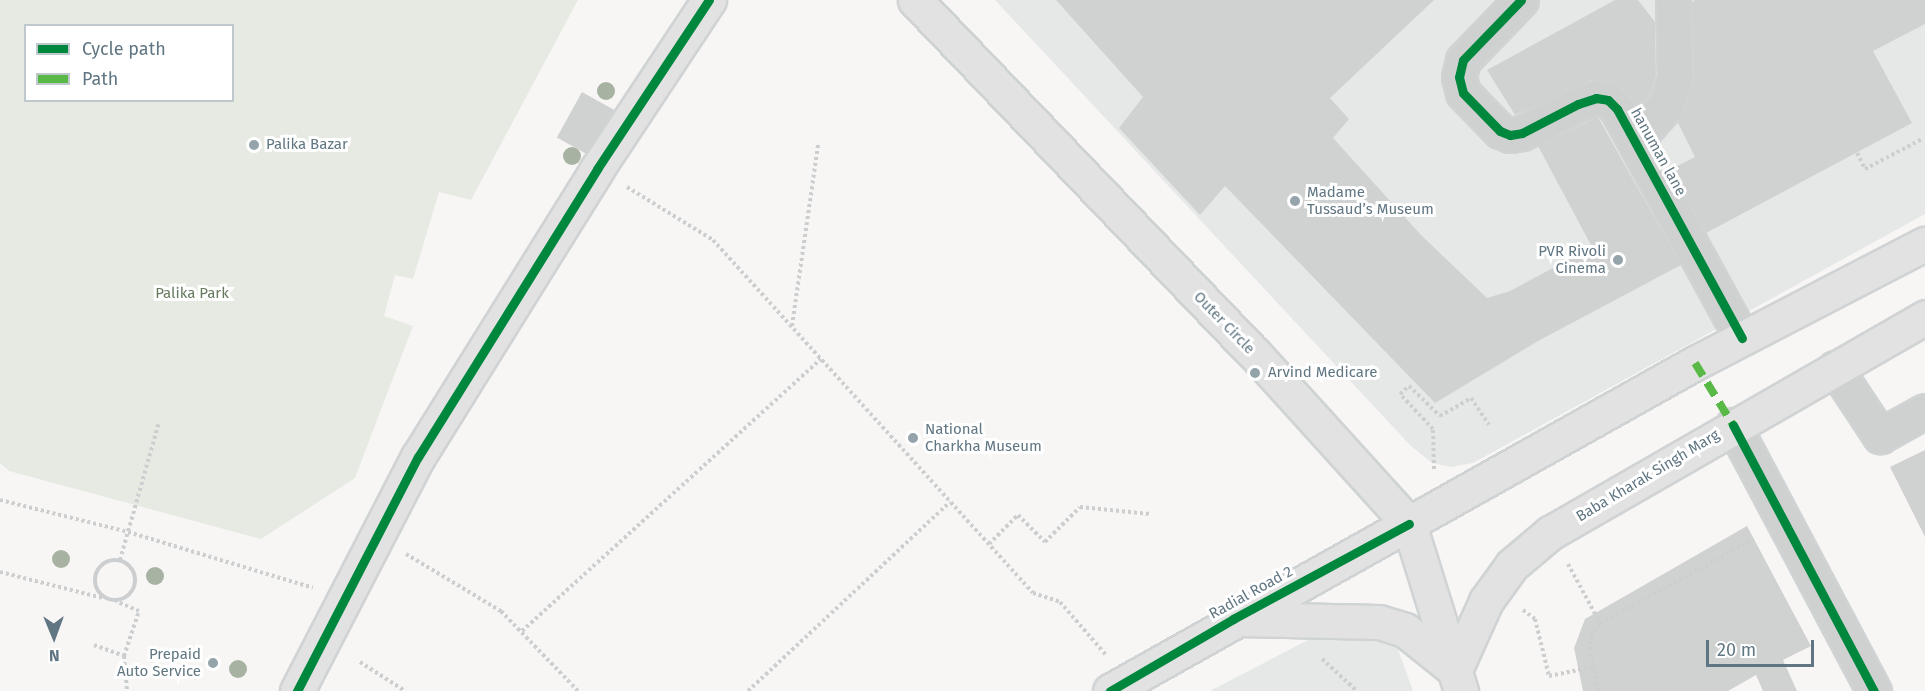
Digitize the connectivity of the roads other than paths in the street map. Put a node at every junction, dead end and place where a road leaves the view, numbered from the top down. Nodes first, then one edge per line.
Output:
1 (708, 0) edge
2 (915, 0) edge
3 (1521, 0) edge
4 (1673, 0) edge
5 (1635, 141) junction
6 (1925, 244) edge
7 (1925, 317) edge
8 (1742, 338) junction
9 (1835, 368) junction
10 (1925, 411) edge
11 (1733, 425) junction
12 (1409, 524) junction
13 (1233, 619) junction
14 (1458, 680) edge
15 (1118, 686) edge
16 (297, 691) edge
17 (1874, 691) edge

1 - 16 main road
2 - 12 main road, Outer Circle
3 - 5 street, hanuman lane
4 - 5 street
5 - 8 street, hanuman lane
6 - 8 main road
7 - 9 main road, Baba Kharak Singh Marg
8 - 12 main road
9 - 10 street
9 - 11 main road, Baba Kharak Singh Marg
11 - 14 main road, Baba Kharak Singh Marg
11 - 17 street
12 - 13 main road, Radial Road 2
12 - 14 main road, Outer Circle
13 - 14 main road
13 - 15 main road, Radial Road 2

